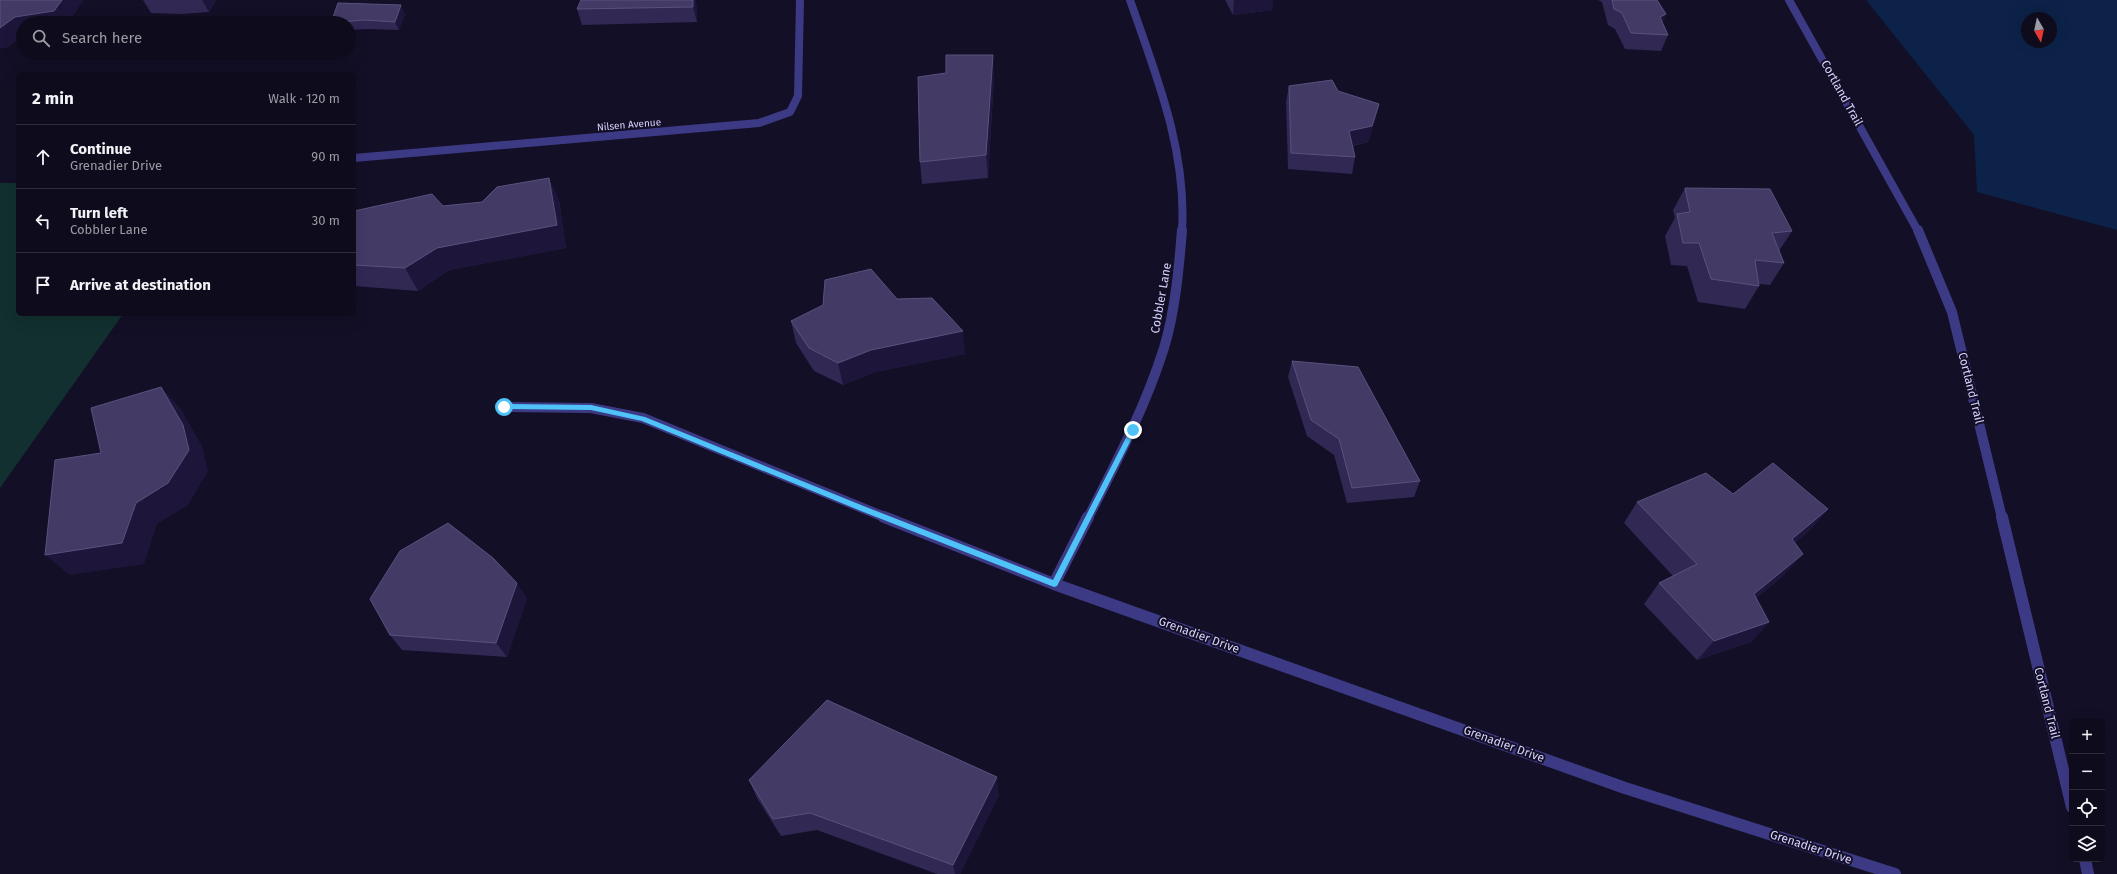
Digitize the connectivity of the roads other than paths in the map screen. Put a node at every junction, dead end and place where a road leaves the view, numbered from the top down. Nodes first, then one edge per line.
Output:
1 (800, 0) edge
2 (1130, 0) edge
3 (1789, 0) edge
4 (356, 158) edge
5 (504, 407) dead end
6 (1054, 584) junction
7 (2069, 795) edge
8 (2086, 862) edge
9 (1895, 874) edge
10 (2088, 874) edge

1 - 4 street, Nilsen Avenue
2 - 6 street, Cobbler Lane
3 - 7 street, Cortland Trail
5 - 6 street, Grenadier Drive
6 - 9 street, Grenadier Drive
8 - 10 street

